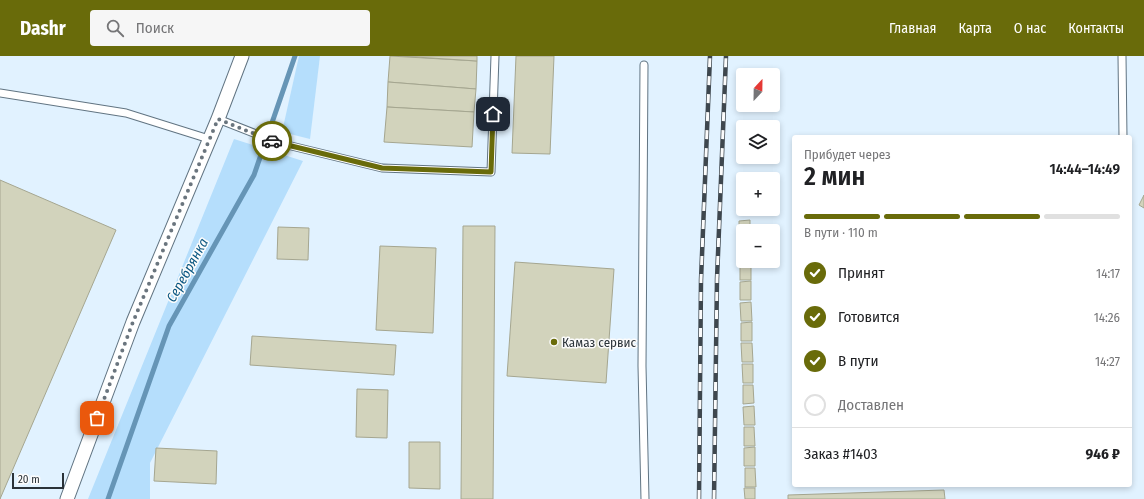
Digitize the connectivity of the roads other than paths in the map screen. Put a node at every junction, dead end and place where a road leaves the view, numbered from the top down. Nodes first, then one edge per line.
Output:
1 (242, 56) edge
2 (495, 56) edge
3 (1122, 56) edge
4 (644, 65) dead end
5 (0, 93) edge
6 (218, 119) junction
7 (1123, 135) edge
8 (209, 139) junction
9 (68, 499) edge
10 (645, 499) edge

1 - 6 street
2 - 6 lane
3 - 7 lane
4 - 10 lane
5 - 8 lane
6 - 8 street
8 - 9 street

